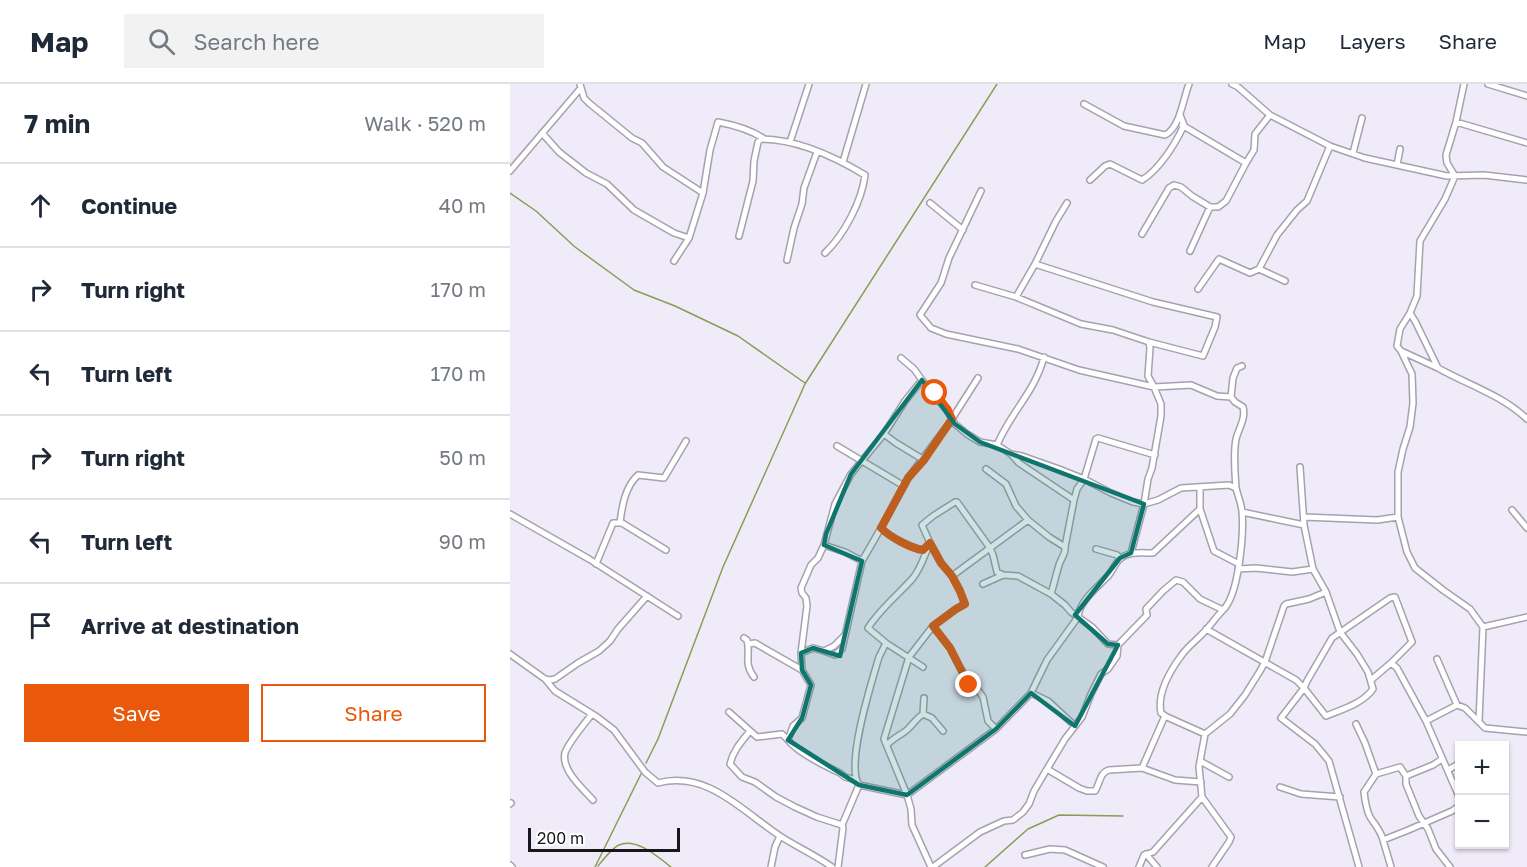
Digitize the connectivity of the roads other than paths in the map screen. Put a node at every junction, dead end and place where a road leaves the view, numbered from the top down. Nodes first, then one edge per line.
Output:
1 (809, 84) edge
2 (866, 84) edge
3 (1189, 84) edge
4 (1464, 84) edge
5 (1488, 84) edge
6 (1236, 85) edge
7 (580, 87) edge
8 (1527, 96) edge
9 (1084, 104) dead end
10 (1180, 115) junction
11 (1270, 115) junction
12 (1362, 118) dead end
13 (1456, 122) junction
14 (1175, 123) junction
15 (1184, 126) junction
16 (542, 133) junction
17 (765, 139) junction
18 (790, 142) junction
19 (1527, 142) edge
20 (1330, 146) junction
21 (1400, 149) dead end
22 (817, 152) junction
23 (1353, 153) junction
24 (843, 162) junction
25 (1246, 163) junction
26 (1397, 165) junction
27 (510, 171) edge
28 (1455, 176) junction
29 (1090, 180) dead end
30 (1527, 180) edge
31 (981, 191) dead end
32 (703, 193) junction
33 (930, 203) dead end
34 (1067, 203) dead end
35 (1210, 207) junction
36 (963, 230) junction
37 (1142, 234) dead end
38 (739, 236) dead end
39 (689, 238) junction
40 (1190, 252) dead end
41 (825, 253) dead end
42 (787, 260) dead end
43 (674, 261) dead end
44 (1035, 264) junction
45 (1259, 269) junction
46 (1285, 281) dead end
47 (975, 285) dead end
48 (1198, 289) dead end
49 (1016, 297) junction
50 (1410, 313) junction
51 (1149, 342) junction
52 (1401, 351) junction
53 (1044, 357) junction
54 (901, 358) dead end
55 (1242, 366) dead end
56 (1438, 368) junction
57 (978, 378) dead end
58 (922, 380) junction
59 (1154, 387) junction
60 (1231, 397) junction
61 (952, 419) junction
62 (1527, 419) edge
63 (884, 434) junction
64 (686, 441) dead end
65 (997, 445) junction
66 (837, 446) dead end
67 (1011, 454) junction
68 (1155, 455) junction
69 (924, 460) junction
70 (863, 462) junction
71 (1300, 467) dead end
72 (986, 469) dead end
73 (1084, 479) junction
74 (904, 486) junction
75 (1200, 487) junction
76 (1236, 488) junction
77 (1074, 500) junction
78 (1144, 504) junction
79 (1200, 509) junction
80 (1512, 510) dead end
81 (1242, 512) junction
82 (510, 514) edge
83 (1304, 517) junction
84 (1398, 517) junction
85 (1028, 520) junction
86 (620, 523) junction
87 (1304, 525) junction
88 (881, 528) junction
89 (1527, 528) edge
90 (930, 543) junction
91 (824, 545) junction
92 (1065, 547) junction
93 (990, 548) junction
94 (1095, 549) dead end
95 (666, 550) dead end
96 (1131, 553) junction
97 (1120, 558) junction
98 (862, 561) junction
99 (596, 564) junction
100 (1239, 566) junction
101 (1313, 569) junction
102 (1003, 574) junction
103 (952, 576) junction
104 (983, 584) dead end
105 (1326, 592) junction
106 (1051, 594) junction
107 (647, 596) junction
108 (1223, 610) junction
109 (678, 616) dead end
110 (1078, 616) junction
111 (1527, 617) edge
112 (933, 626) junction
113 (1483, 627) junction
114 (1206, 629) junction
115 (1340, 632) junction
116 (744, 638) dead end
117 (749, 644) junction
118 (886, 644) junction
119 (1118, 645) junction
120 (801, 653) junction
121 (510, 654) edge
122 (909, 657) junction
123 (1437, 659) dead end
124 (1265, 662) junction
125 (1390, 663) junction
126 (923, 667) dead end
127 (802, 669) junction
128 (754, 677) dead end
129 (545, 679) junction
130 (1371, 680) junction
131 (1304, 688) junction
132 (1031, 693) junction
133 (924, 698) dead end
134 (1457, 705) junction
135 (729, 712) dead end
136 (592, 714) junction
137 (923, 714) junction
138 (1167, 717) junction
139 (1426, 721) junction
140 (1479, 721) junction
141 (1356, 724) dead end
142 (1075, 726) junction
143 (996, 729) junction
144 (750, 731) junction
145 (943, 731) dead end
146 (1527, 732) edge
147 (1205, 734) junction
148 (788, 740) junction
149 (887, 745) junction
150 (1442, 759) junction
151 (1200, 761) junction
152 (1455, 766) edge
153 (1142, 768) junction
154 (1047, 769) junction
155 (1448, 770) junction
156 (1376, 774) junction
157 (1406, 776) junction
158 (1229, 777) dead end
159 (857, 782) junction
160 (1201, 782) junction
161 (1280, 787) dead end
162 (908, 795) junction
163 (1458, 795) edge
164 (1202, 797) junction
165 (1340, 797) junction
166 (593, 800) dead end
167 (1455, 809) edge
168 (1423, 824) junction
169 (842, 825) junction
170 (780, 836) junction
171 (1383, 840) junction
172 (1146, 854) junction
173 (1024, 855) dead end
174 (771, 867) edge
175 (832, 867) edge
176 (838, 867) edge
177 (932, 867) edge
178 (1103, 867) edge
179 (1138, 867) edge
180 (1157, 867) edge
181 (1212, 867) edge
182 (1359, 867) edge
183 (1391, 867) edge
184 (1450, 867) edge

1 - 18 street
2 - 24 street
3 - 10 street
4 - 13 street
5 - 8 street
6 - 11 street
7 - 16 street
7 - 32 street
9 - 14 street
10 - 14 street
10 - 15 street
11 - 20 street
11 - 25 street
12 - 23 street
13 - 19 street
13 - 28 street
14 - 15 street
15 - 25 street
15 - 29 street
16 - 27 street
16 - 39 street
17 - 18 street
17 - 32 street
17 - 38 street
18 - 22 street
20 - 23 street
20 - 45 street
21 - 26 street
22 - 24 street
22 - 42 street
23 - 26 street
24 - 41 street
25 - 35 street
26 - 28 street
28 - 30 street
28 - 50 street
31 - 36 street
32 - 39 street
33 - 36 street
34 - 44 street
35 - 37 street
35 - 40 street
36 - 53 street
39 - 43 street
44 - 49 street
44 - 51 street
45 - 46 street
45 - 48 street
47 - 49 street
49 - 51 street
50 - 52 street
50 - 56 street
51 - 59 street
52 - 56 street
52 - 84 street
53 - 59 street
53 - 65 street
54 - 58 street
55 - 60 street
56 - 62 street
57 - 61 street
58 - 61 street
58 - 63 street
59 - 60 street
59 - 68 street
60 - 76 street
61 - 65 street
61 - 69 street
63 - 69 street
63 - 70 street
64 - 86 street
65 - 67 street
66 - 70 street
67 - 73 street
67 - 77 street
68 - 73 street
68 - 78 street
69 - 74 street
70 - 74 street
70 - 91 street
71 - 83 street
72 - 85 street
73 - 77 street
73 - 78 street
74 - 88 street
75 - 76 street
75 - 78 street
75 - 79 street
76 - 81 street
77 - 92 street
78 - 96 street
79 - 96 street
79 - 100 street
80 - 89 street
81 - 87 street
81 - 100 street
82 - 99 street
83 - 84 street
83 - 87 street
84 - 113 street
85 - 92 street
85 - 93 street
86 - 95 street
86 - 99 street
87 - 101 street
88 - 90 street
88 - 98 street
90 - 93 street
90 - 103 street
90 - 118 street
91 - 98 street
91 - 120 street
92 - 106 street
93 - 102 street
93 - 103 street
94 - 97 street
96 - 97 street
97 - 110 street
98 - 120 street
99 - 107 street
100 - 101 street
100 - 108 street
101 - 105 street
102 - 104 street
102 - 106 street
103 - 112 street
105 - 115 street
105 - 124 street
106 - 110 street
107 - 109 street
107 - 129 street
108 - 114 street
108 - 119 street
110 - 119 street
110 - 132 street
111 - 113 street
112 - 122 street
112 - 143 street
113 - 140 street
114 - 124 street
114 - 138 street
115 - 125 street
115 - 130 street
115 - 131 street
116 - 117 street
117 - 127 street
117 - 128 street
118 - 122 street
118 - 159 street
119 - 142 street
120 - 127 street
121 - 129 street
122 - 126 street
122 - 149 street
123 - 134 street
124 - 131 street
124 - 147 street
125 - 130 street
125 - 139 street
127 - 148 street
129 - 136 street
130 - 131 street
131 - 165 street
132 - 142 street
132 - 143 street
133 - 137 street
134 - 139 street
134 - 140 street
135 - 144 street
136 - 166 street
136 - 170 street
137 - 145 street
137 - 149 street
138 - 147 street
138 - 153 street
139 - 150 street
140 - 146 street
141 - 156 street
142 - 154 street
143 - 162 street
144 - 148 street
144 - 169 street
147 - 151 street
148 - 159 street
149 - 162 street
150 - 155 street
150 - 157 street
151 - 158 street
151 - 160 street
152 - 155 street
153 - 154 street
153 - 160 street
154 - 177 street
155 - 163 street
156 - 157 street
156 - 171 street
157 - 168 street
159 - 162 street
159 - 169 street
160 - 164 street
161 - 165 street
162 - 177 street
164 - 172 street
164 - 181 street
165 - 182 street
167 - 168 street
168 - 171 street
168 - 184 street
169 - 176 street
170 - 174 street
170 - 175 street
171 - 183 street
172 - 179 street
172 - 180 street
173 - 178 street

